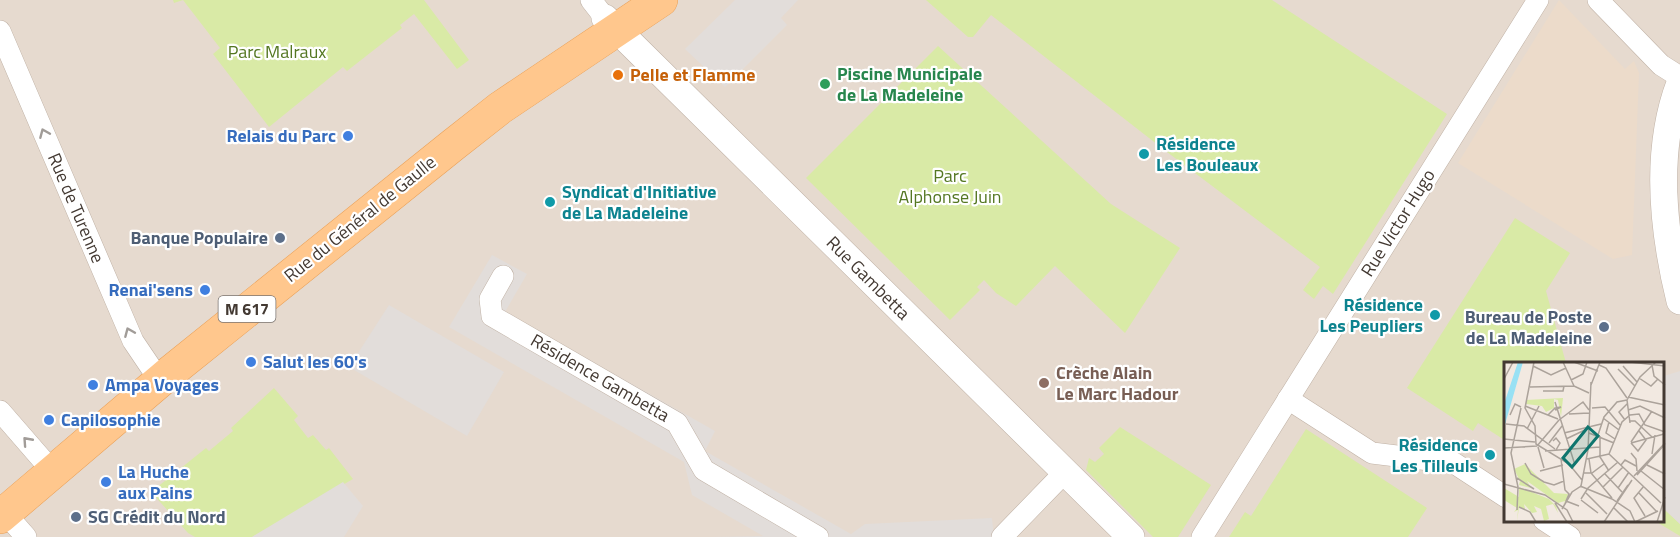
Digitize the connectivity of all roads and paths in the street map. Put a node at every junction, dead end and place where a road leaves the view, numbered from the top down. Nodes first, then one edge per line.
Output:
1 (661, 0) edge
2 (1538, 0) edge
3 (1598, 0) edge
4 (610, 12) edge
5 (0, 31) edge
6 (1680, 76) edge
7 (1680, 83) edge
8 (1672, 161) edge
9 (503, 276) dead end
10 (1680, 301) edge
11 (160, 381) junction
12 (1288, 399) junction
13 (0, 411) edge
14 (53, 472) junction
15 (1065, 472) junction
16 (1504, 495) edge
17 (2, 515) edge
18 (1547, 522) edge
19 (26, 537) edge
20 (818, 537) edge
21 (1002, 537) edge
22 (1131, 537) edge
23 (1202, 537) edge
24 (1570, 537) edge

1 - 4 main road, Rue du Général de Gaulle / M 617
2 - 12 street, Rue Victor Hugo
3 - 6 street
4 - 11 main road, Rue du Général de Gaulle / M 617
4 - 15 street, Rue Gambetta
11 -> 5 street, Rue de Turenne
7 - 8 street
8 - 10 street
9 - 20 street, Résidence Gambetta
11 - 14 main road, Rue du Général de Gaulle / M 617
12 - 16 street
12 - 23 street, Rue Victor Hugo
14 -> 13 street
14 - 17 main road, Rue du Général de Gaulle / M 617
15 - 21 street
15 - 22 street, Rue Gambetta
17 - 19 street
18 - 24 street

